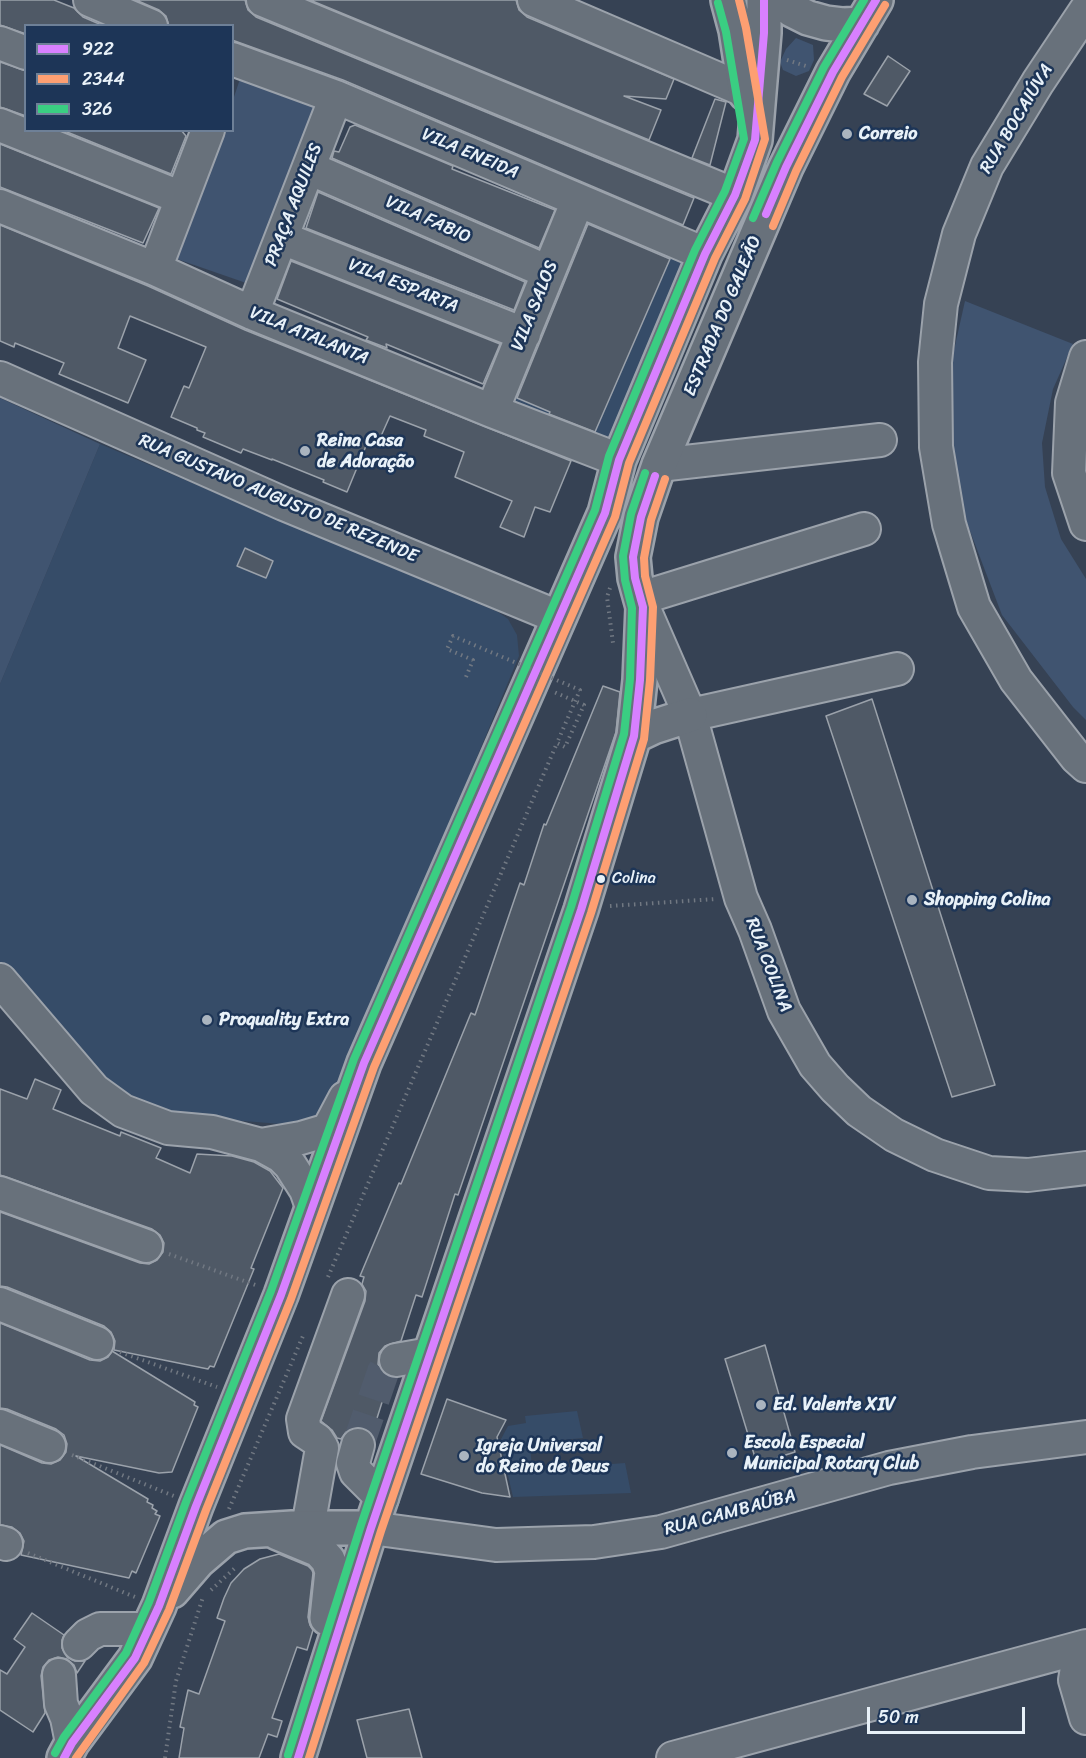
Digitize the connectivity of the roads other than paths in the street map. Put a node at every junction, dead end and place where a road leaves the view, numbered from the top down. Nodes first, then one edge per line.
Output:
1 (90, 0) edge
2 (263, 0) edge
3 (534, 0) edge
4 (728, 0) edge
5 (764, 0) edge
6 (779, 0) edge
7 (869, 12) edge
8 (1085, 12) edge
9 (147, 24) edge
10 (0, 43) edge
11 (24, 52) edge
12 (234, 65) edge
13 (746, 91) junction
14 (336, 97) junction
15 (0, 125) edge
16 (207, 132) edge
17 (755, 140) junction
18 (309, 168) junction
19 (735, 195) junction
20 (182, 198) junction
21 (578, 201) junction
22 (0, 206) edge
23 (282, 238) junction
24 (705, 254) junction
25 (155, 269) junction
26 (548, 272) junction
27 (252, 313) junction
28 (524, 334) junction
29 (1086, 357) edge
30 (0, 378) edge
31 (492, 411) junction
32 (880, 440) dead end
33 (619, 460) junction
34 (659, 465) junction
35 (1086, 524) edge
36 (864, 530) dead end
37 (640, 594) junction
38 (558, 617) junction
39 (897, 669) dead end
40 (690, 715) junction
41 (634, 736) junction
42 (1086, 766) edge
43 (0, 980) edge
44 (364, 1063) junction
45 (261, 1145) junction
46 (1086, 1168) edge
47 (0, 1193) edge
48 (312, 1207) junction
49 (146, 1246) road end
50 (338, 1286) road end
51 (0, 1304) edge
52 (98, 1343) road end
53 (430, 1354) junction
54 (396, 1360) tunnel mouth
55 (0, 1426) edge
56 (1086, 1437) edge
57 (358, 1445) tunnel mouth
58 (49, 1446) road end
59 (376, 1513) junction
60 (289, 1528) junction
61 (154, 1618) junction
62 (79, 1644) dead end
63 (1085, 1646) edge
64 (59, 1676) dead end
65 (316, 1697) junction
66 (1086, 1718) edge
67 (68, 1751) edge
68 (298, 1758) edge
69 (673, 1758) edge

1 - 9 street
2 - 19 street
3 - 13 street
4 - 13 main road
5 - 17 main road
6 - 7 main road
7 - 34 main road, ESTRADA DO GALEÃO
8 - 42 street, RUA BOCAIÚVA
10 - 11 street
12 - 14 street, VILA ENEIDA
13 - 17 main road
14 - 18 street, PRAÇA AQUILES
14 - 21 street, VILA ENEIDA
15 - 20 street
16 - 20 street
17 - 19 main road
18 - 23 street, PRAÇA AQUILES
18 - 26 street, VILA FABIO
19 - 24 main road
20 - 25 street
21 - 24 street, VILA ENEIDA
21 - 26 street, VILA SALOS
22 - 25 street, VILA ATALANTA
23 - 27 street, PRAÇA AQUILES
23 - 28 street, VILA ESPARTA
24 - 33 main road
25 - 27 street, VILA ATALANTA
26 - 28 street, VILA SALOS
27 - 31 street, VILA ATALANTA
28 - 31 street, VILA SALOS
29 - 35 street
30 - 38 street, RUA GUSTAVO AUGUSTO DE REZENDE
31 - 33 street, VILA ATALANTA
32 - 34 street
33 - 38 main road
34 - 37 main road, ESTRADA DO GALEÃO
36 - 37 street
37 - 40 street, RUA COLINA
37 - 41 main road, ESTRADA DO GALEÃO
38 - 44 main road
39 - 40 street
40 - 41 main road
40 - 46 street, RUA COLINA
41 - 53 main road, ESTRADA DO GALEÃO
43 - 45 street
44 - 45 street
44 - 48 main road
45 - 48 street
47 - 49 street
48 - 61 main road
50 - 60 street
51 - 52 street
53 - 54 street
53 - 59 main road, ESTRADA DO GALEÃO
55 - 58 street
56 - 59 street, RUA CAMBAÚBA
57 - 59 street
59 - 60 main road
59 - 65 main road, ESTRADA DO GALEÃO
60 - 61 main road
60 - 65 main road
61 - 62 street
61 - 67 main road
63 - 66 street
63 - 69 street
64 - 67 street
65 - 68 main road

